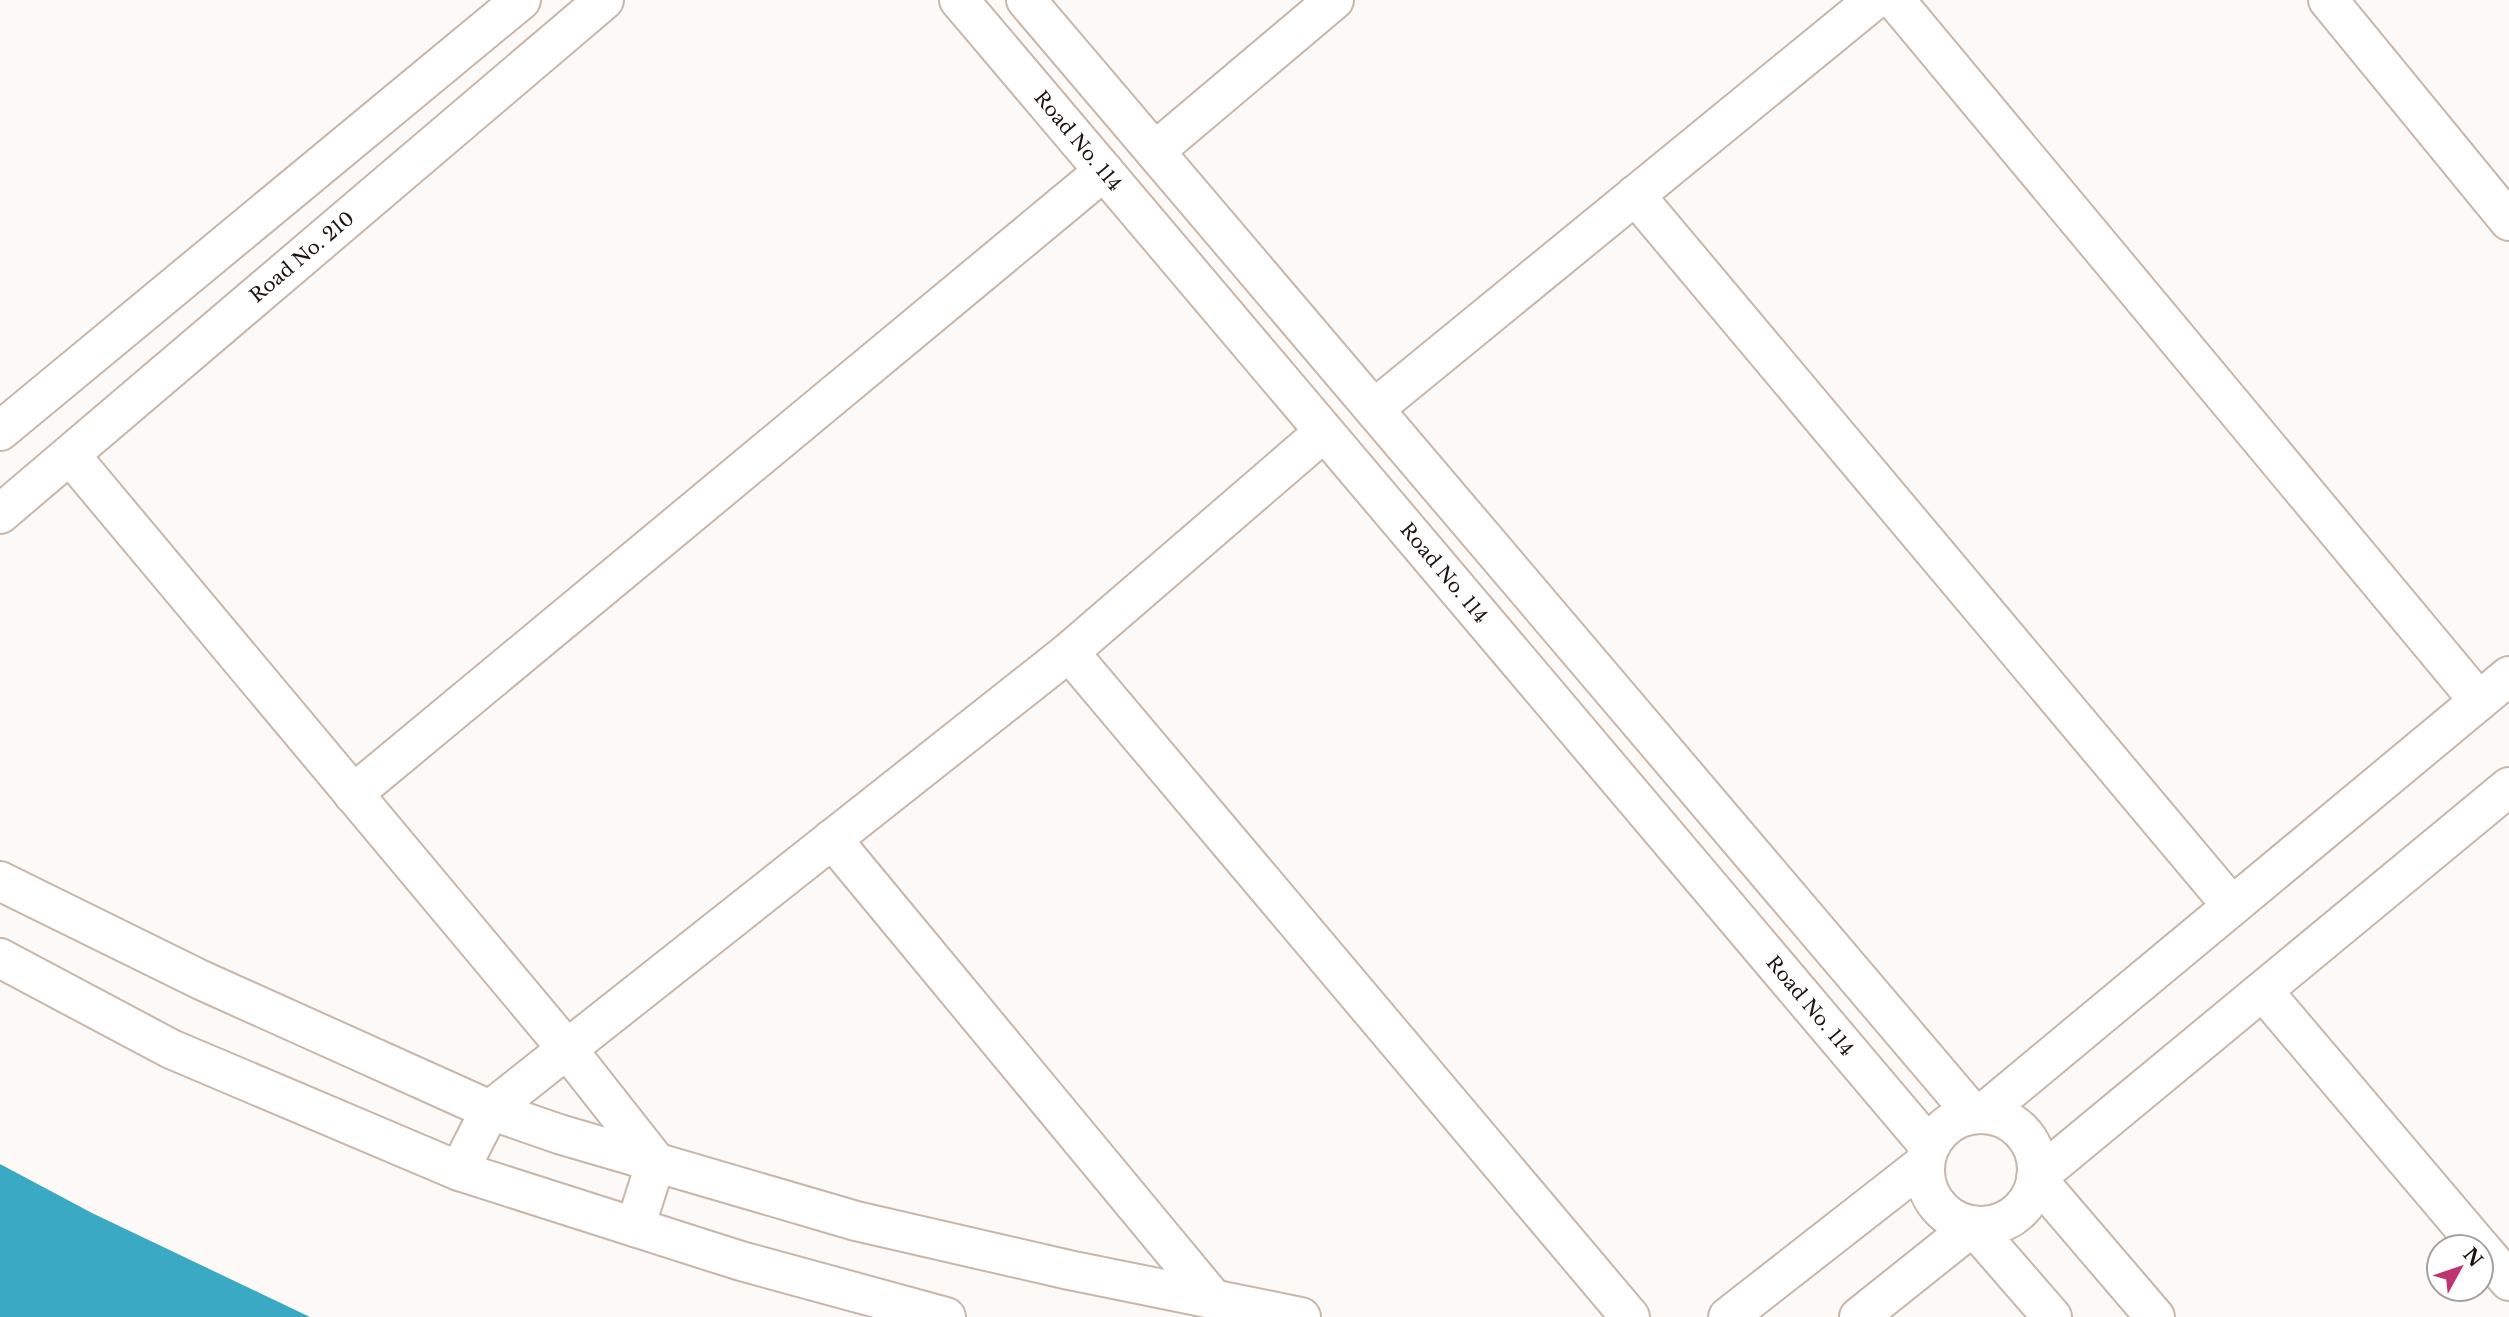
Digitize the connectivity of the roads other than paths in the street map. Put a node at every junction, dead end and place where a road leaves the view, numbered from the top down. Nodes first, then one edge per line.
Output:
1 (521, 0) edge
2 (604, 0) edge
3 (959, 0) edge
4 (1027, 0) edge
5 (1334, 0) edge
6 (1874, 0) edge
7 (1895, 0) edge
8 (2328, 0) edge
9 (1155, 152) junction
10 (1104, 171) junction
11 (1635, 195) junction
12 (2509, 221) edge
13 (1374, 409) junction
14 (0, 430) edge
15 (1324, 432) junction
16 (70, 454) junction
17 (0, 514) edge
18 (1069, 652) junction
19 (2509, 677) edge
20 (2479, 701) junction
21 (2509, 788) edge
22 (354, 794) junction
23 (832, 839) junction
24 (0, 881) edge
25 (2232, 906) junction
26 (0, 958) edge
27 (2263, 991) junction
28 (567, 1049) junction
29 (491, 1110) junction
30 (1977, 1114) junction
31 (1927, 1155) junction
32 (656, 1162) junction
33 (459, 1171) junction
34 (2036, 1178) junction
35 (1973, 1226) junction
36 (635, 1227) junction
37 (2467, 1233) edge
38 (2495, 1265) edge
39 (2509, 1281) edge
40 (1214, 1300) junction
41 (946, 1317) edge
42 (1301, 1317) edge
43 (1629, 1317) edge
44 (1728, 1317) edge
45 (1859, 1317) edge
46 (2052, 1317) edge
47 (2155, 1317) edge

1 - 14 street
2 - 16 street, Road No. 210
3 - 10 street, Road No. 114
4 - 9 street
5 - 9 street
6 - 11 street
7 - 20 street
8 - 12 street
9 - 13 street
10 - 15 street, Road No. 114
10 - 22 street
11 - 13 street
11 - 25 street
13 - 30 street
15 - 18 street
15 - 31 street, Road No. 114
16 - 17 street, Road No. 210
16 - 22 street
18 - 23 street
18 - 43 street
19 - 20 street
20 - 25 street
21 - 27 street
22 - 28 street
23 - 28 street
23 - 40 street
24 - 29 street
25 - 30 street
26 - 33 street
27 - 34 street
27 - 37 street
28 - 29 street
28 - 32 street
29 - 32 street
29 - 33 street
30 - 31 street
30 - 34 street
31 - 35 street
31 - 44 street
32 - 36 street
32 - 40 street
33 - 36 street
34 - 35 street
34 - 47 street
35 - 45 street
35 - 46 street
36 - 41 street
38 - 39 street
40 - 42 street

